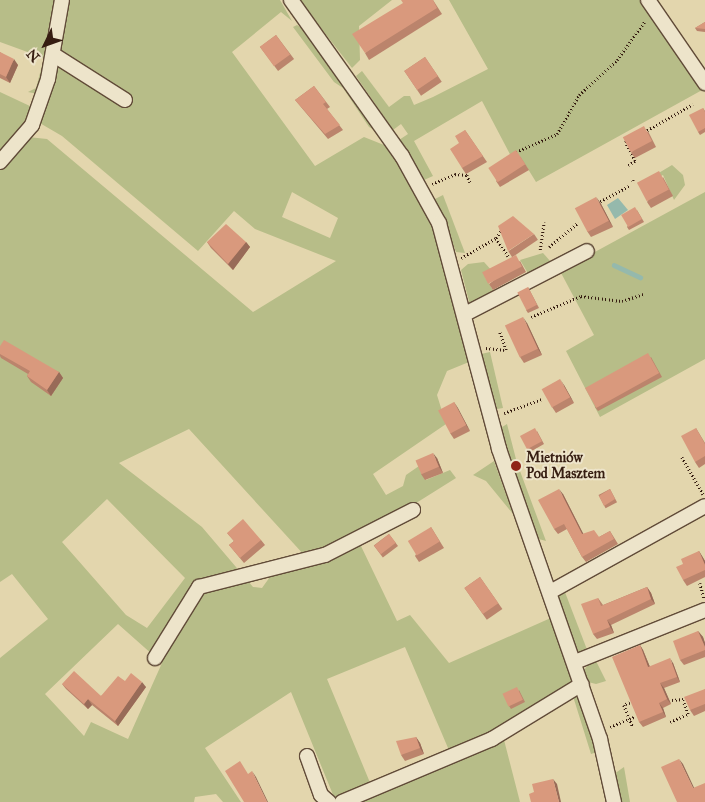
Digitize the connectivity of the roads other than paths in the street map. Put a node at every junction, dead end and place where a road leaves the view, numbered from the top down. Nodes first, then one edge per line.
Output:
1 (62, 0) edge
2 (291, 0) edge
3 (648, 0) edge
4 (54, 55) junction
5 (705, 83) edge
6 (125, 100) dead end
7 (0, 162) edge
8 (587, 250) dead end
9 (465, 314) junction
10 (705, 506) edge
11 (413, 510) dead end
12 (550, 592) junction
13 (705, 610) edge
14 (155, 658) dead end
15 (574, 662) junction
16 (582, 684) junction
17 (307, 756) dead end
18 (329, 802) edge
19 (342, 802) edge
20 (614, 802) edge

1 - 4 street
2 - 9 street
3 - 5 street
4 - 6 street
4 - 7 street
8 - 9 street
9 - 12 street
10 - 12 street
11 - 14 street
12 - 15 street
13 - 15 street
15 - 16 street
16 - 19 street
16 - 20 street
17 - 18 street

